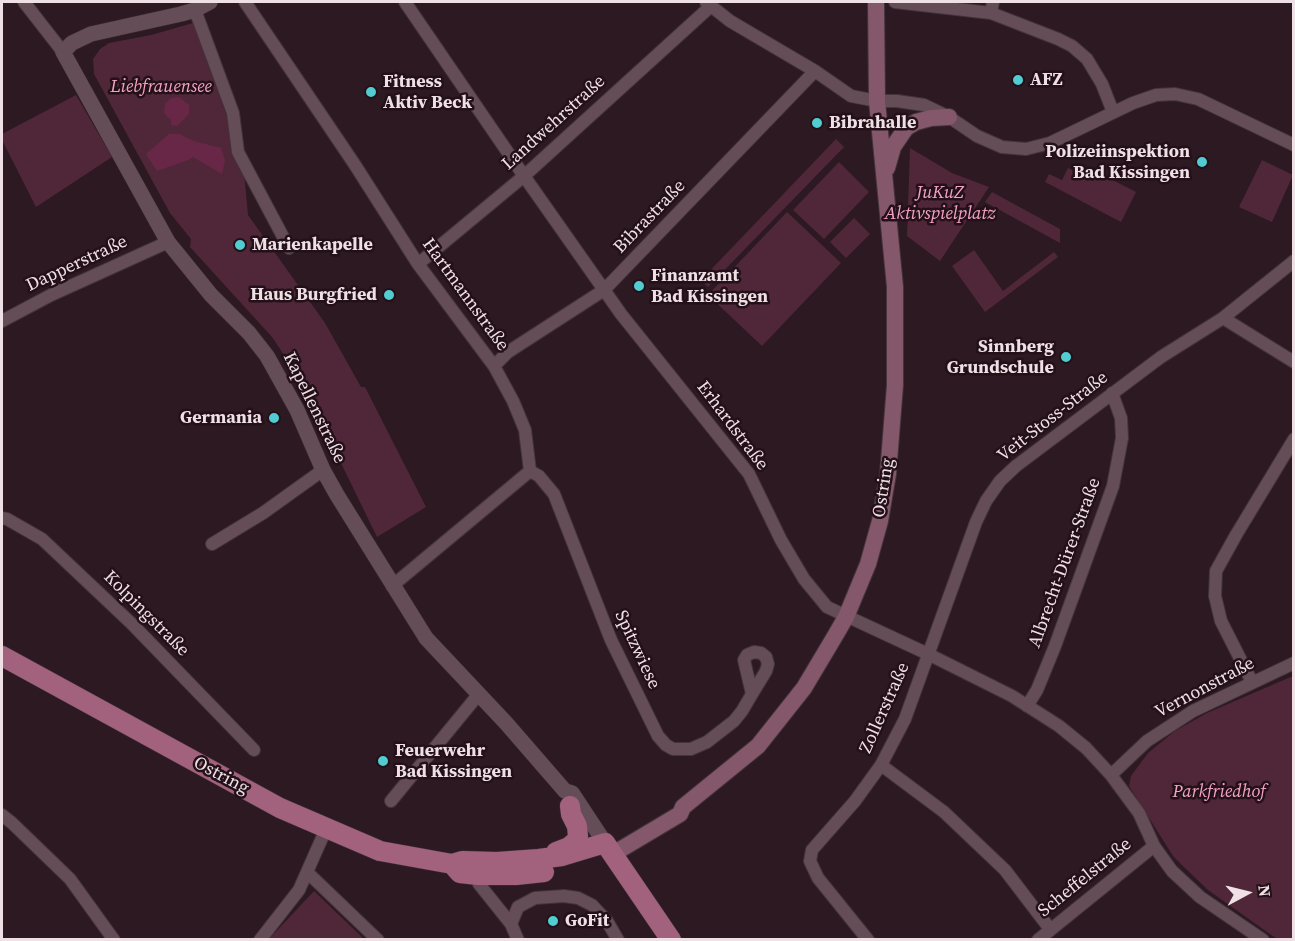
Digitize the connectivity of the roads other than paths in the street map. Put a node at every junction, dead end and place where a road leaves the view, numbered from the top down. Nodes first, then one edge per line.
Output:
1 (24, 2) edge
2 (210, 2) edge
3 (244, 2) edge
4 (405, 2) edge
5 (876, 2) edge
6 (895, 2) edge
7 (709, 4) edge
8 (992, 8) edge
9 (195, 10) junction
10 (63, 52) junction
11 (815, 71) junction
12 (877, 101) junction
13 (1113, 112) junction
14 (949, 117) junction
15 (1293, 145) edge
16 (524, 176) junction
17 (884, 180) junction
18 (168, 242) junction
19 (289, 248) dead end
20 (1293, 261) edge
21 (418, 264) junction
22 (604, 290) junction
23 (1223, 318) junction
24 (2, 321) edge
25 (1293, 362) edge
26 (494, 366) junction
27 (1113, 393) junction
28 (1293, 439) edge
29 (323, 470) junction
30 (530, 471) junction
31 (2, 518) edge
32 (212, 544) dead end
33 (392, 586) junction
34 (846, 617) junction
35 (928, 654) junction
36 (2, 656) edge
37 (1293, 663) edge
38 (1252, 682) junction
39 (752, 694) dead end
40 (478, 695) junction
41 (1028, 706) junction
42 (254, 750) dead end
43 (881, 765) junction
44 (1111, 775) junction
45 (567, 798) junction
46 (391, 801) dead end
47 (2, 815) edge
48 (326, 829) junction
49 (1154, 846) junction
50 (604, 850) junction
51 (530, 860) junction
52 (452, 864) junction
53 (308, 873) junction
54 (478, 875) junction
55 (511, 924) junction
56 (1050, 929) junction
57 (516, 938) edge
58 (114, 939) edge
59 (260, 939) edge
60 (378, 939) edge
61 (618, 939) edge
62 (663, 939) edge
63 (672, 939) edge
64 (868, 939) edge
65 (1038, 939) edge
66 (1263, 939) edge

1 - 10 street, Kapellenstraße
2 - 9 street
3 - 21 street, Hartmannstraße
4 - 16 street, Erhardstraße
5 - 12 main road, Ostring
6 - 8 street
7 - 11 street
7 - 16 street, Landwehrstraße
8 - 13 street
9 - 10 street
9 - 19 street
10 - 18 street, Kapellenstraße
11 - 12 street
11 - 22 street, Bibrastraße
12 - 14 street
12 - 17 main road, Ostring
13 - 14 street
13 - 15 street
14 - 17 main road
16 - 21 street, Landwehrstraße
16 - 22 street, Erhardstraße
17 - 34 main road, Ostring
18 - 24 street, Dapperstraße
18 - 29 street, Kapellenstraße
20 - 23 street, Veit-Stoss-Straße
21 - 26 street, Hartmannstraße
22 - 26 street, Bibrastraße
22 - 34 street, Erhardstraße
23 - 25 street
23 - 27 street, Veit-Stoss-Straße
26 - 30 street, Hartmannstraße
27 - 35 street, Veit-Stoss-Straße
27 - 41 street, Albrecht-Dürer-Straße
28 - 38 street
29 - 32 street
29 - 33 street, Kapellenstraße
30 - 33 street
30 - 39 street, Spitzwiese
31 - 42 street, Kolpingstraße
33 - 40 street, Kapellenstraße
34 - 35 street, Erhardstraße
34 - 50 main road, Ostring
35 - 41 street, Erhardstraße
35 - 43 street, Zollerstraße
36 - 48 main road, Ostring
37 - 38 street, Vernonstraße
38 - 44 street, Vernonstraße
40 - 45 street, Kapellenstraße
40 - 46 street
41 - 44 street, Erhardstraße
43 - 56 street
43 - 64 street, Zollerstraße
44 - 49 street, Erhardstraße
45 - 50 street, Kapellenstraße
45 - 51 main road
47 - 58 street
48 - 52 main road, Ostring
48 - 53 street
49 - 56 street, Scheffelstraße
49 - 66 street, Erhardstraße
50 - 51 main road, Ostring
50 - 54 main road, Ostring
50 - 62 main road
50 - 63 main road
51 - 52 main road, Ostring
52 - 54 main road, Ostring
53 - 59 street
53 - 60 street
54 - 55 street
55 - 57 street
55 - 61 street
56 - 65 street, Scheffelstraße

